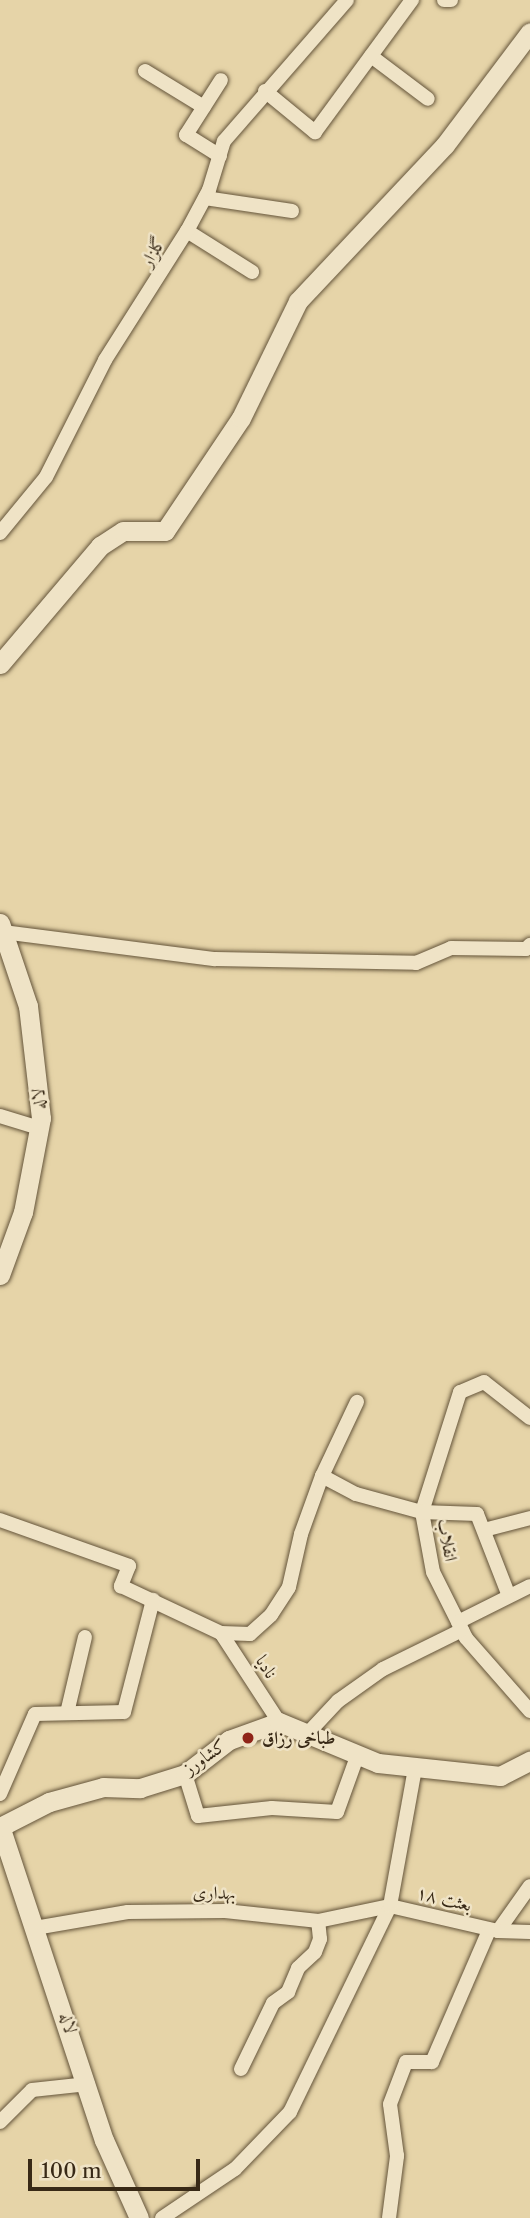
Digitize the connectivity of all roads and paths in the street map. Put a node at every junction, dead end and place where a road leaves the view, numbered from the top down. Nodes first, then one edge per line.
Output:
1 (347, 0) edge
2 (412, 0) edge
3 (444, 0) edge
4 (451, 0) edge
5 (530, 32) edge
6 (371, 56) junction
7 (145, 71) dead end
8 (221, 80) dead end
9 (265, 91) junction
10 (428, 99) dead end
11 (204, 107) junction
12 (220, 156) junction
13 (205, 198) junction
14 (292, 211) dead end
15 (187, 231) junction
16 (252, 272) dead end
17 (0, 533) edge
18 (0, 664) edge
19 (1, 928) edge
20 (530, 945) edge
21 (0, 1116) edge
22 (39, 1128) junction
23 (0, 1275) edge
24 (357, 1402) dead end
25 (530, 1419) edge
26 (322, 1476) junction
27 (422, 1512) junction
28 (530, 1518) edge
29 (0, 1520) edge
30 (484, 1530) junction
31 (530, 1586) edge
32 (509, 1597) junction
33 (153, 1600) junction
34 (460, 1626) junction
35 (221, 1633) junction
36 (85, 1637) dead end
37 (527, 1703) edge
38 (67, 1713) junction
39 (279, 1722) junction
40 (309, 1732) junction
41 (358, 1754) junction
42 (530, 1762) edge
43 (415, 1768) junction
44 (185, 1774) junction
45 (0, 1794) edge
46 (0, 1826) edge
47 (5, 1852) edge
48 (530, 1886) edge
49 (390, 1906) junction
50 (318, 1921) junction
51 (35, 1928) junction
52 (493, 1931) junction
53 (530, 1932) edge
54 (241, 2069) dead end
55 (88, 2084) junction
56 (0, 2122) edge
57 (139, 2218) edge
58 (162, 2218) edge
59 (389, 2218) edge

1 - 9 street, گلزار
2 - 6 street
3 - 4 street
5 - 18 street
6 - 9 street
6 - 10 street
7 - 11 street
8 - 11 street
9 - 12 street, گلزار
11 - 12 street
12 - 13 street, گلزار
13 - 14 street
13 - 15 street, گلزار
15 - 16 street
15 - 17 street, گلزار
19 - 20 street
19 - 22 street, لاله
21 - 22 street
22 - 23 street, لاله
24 - 26 street
25 - 27 street, انقلاب
26 - 27 street
26 - 35 street
27 - 30 street
27 - 34 street, انقلاب
28 - 30 street
29 - 33 street
30 - 32 street
31 - 32 street
32 - 34 street
33 - 35 street
33 - 38 street
34 - 37 street, انقلاب
34 - 40 street
35 - 39 street, نادیا
36 - 38 street
38 - 45 street
39 - 40 street
39 - 44 street, کشاورز
40 - 41 street
41 - 43 street
41 - 44 street
42 - 43 street
43 - 49 street
44 - 46 street, کشاورز
46 - 47 street, لاله
47 - 51 street, لاله
48 - 52 street
49 - 50 street, بهداری
49 - 52 street, بعثت ۱۸
49 - 58 street
50 - 51 street, بهداری
50 - 54 street
51 - 55 street, لاله
52 - 53 street, بعثت ۱۸
52 - 59 street
55 - 56 street
55 - 57 street, لاله

